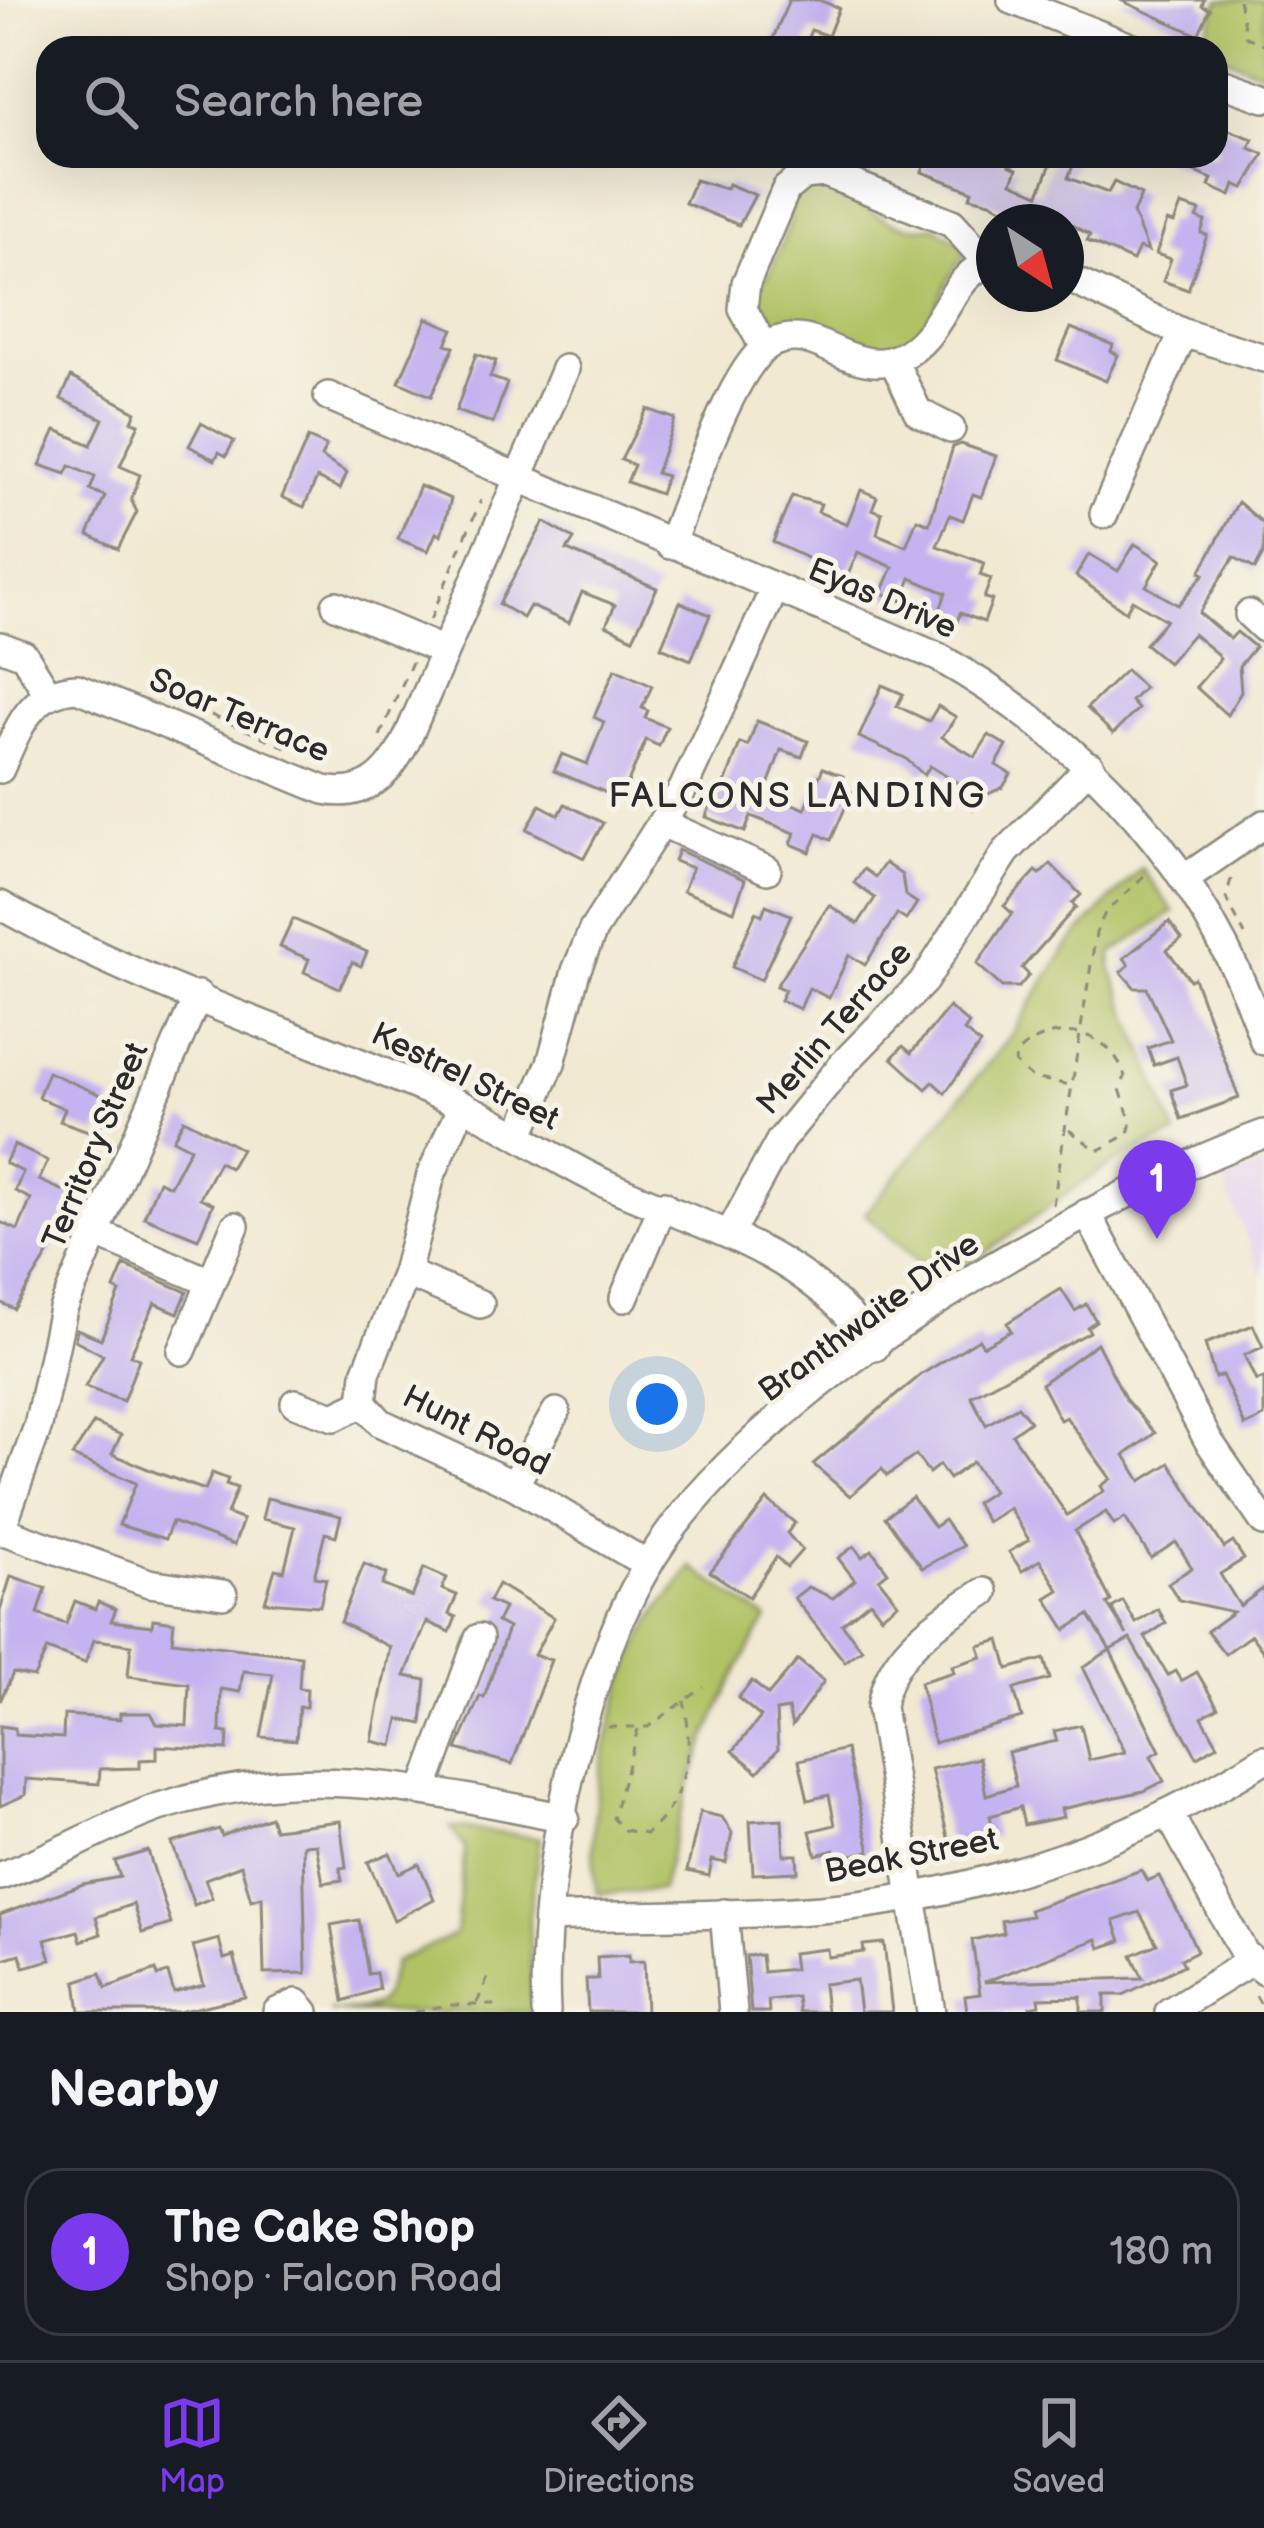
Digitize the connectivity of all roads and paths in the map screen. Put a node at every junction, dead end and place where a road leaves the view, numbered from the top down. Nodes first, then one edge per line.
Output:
1 (1012, 0) edge
2 (1239, 0) edge
3 (1103, 36) edge
4 (1264, 44) edge
5 (1228, 85) edge
6 (1264, 98) edge
7 (976, 246) edge
8 (976, 270) edge
9 (1084, 283) edge
10 (1183, 333) junction
11 (764, 347) junction
12 (1264, 358) edge
13 (893, 360) junction
14 (566, 369) dead end
15 (328, 396) dead end
16 (951, 429) dead end
17 (519, 479) junction
18 (481, 500) dead end
19 (1104, 514) dead end
20 (670, 544) junction
21 (774, 590) junction
22 (336, 605) dead end
23 (0, 646) edge
24 (432, 646) junction
25 (48, 694) junction
26 (211, 715) dead end
27 (375, 748) dead end
28 (297, 752) dead end
29 (1090, 766) junction
30 (0, 770) edge
31 (664, 824) junction
32 (1264, 825) edge
33 (1218, 857) junction
34 (767, 870) dead end
35 (1148, 872) dead end
36 (1184, 879) junction
37 (0, 905) edge
38 (1247, 945) dead end
39 (198, 995) junction
40 (1081, 1035) junction
41 (1264, 1040) edge
42 (1073, 1086) junction
43 (462, 1106) junction
44 (1066, 1127) junction
45 (520, 1134) junction
46 (1264, 1134) edge
47 (663, 1205) junction
48 (1052, 1206) dead end
49 (1087, 1213) junction
50 (235, 1226) dead end
51 (731, 1232) junction
52 (94, 1233) junction
53 (406, 1273) junction
54 (210, 1282) junction
55 (624, 1298) dead end
56 (480, 1304) dead end
57 (875, 1346) junction
58 (182, 1351) dead end
59 (295, 1403) dead end
60 (363, 1403) junction
61 (556, 1412) dead end
62 (514, 1485) junction
63 (1264, 1522) edge
64 (0, 1531) edge
65 (648, 1565) junction
66 (984, 1592) dead end
67 (223, 1594) dead end
68 (479, 1638) dead end
69 (704, 1687) dead end
70 (685, 1700) junction
71 (606, 1727) dead end
72 (638, 1729) junction
73 (1264, 1759) edge
74 (424, 1789) junction
75 (1169, 1814) junction
76 (565, 1818) junction
77 (0, 1876) edge
78 (914, 1896) junction
79 (724, 1913) junction
80 (548, 1918) junction
81 (1255, 1972) edge
82 (490, 1973) dead end
83 (477, 2003) junction
84 (501, 2005) dead end
85 (1264, 2010) edge
86 (278, 2012) edge
87 (305, 2012) edge
88 (415, 2012) edge
89 (546, 2012) edge
90 (733, 2012) edge
91 (931, 2012) edge
92 (1168, 2012) edge

1 - 3 street
2 - 4 path
5 - 6 street
7 - 11 street
8 - 13 street
9 - 10 street
10 - 12 street
10 - 19 street
11 - 13 street
11 - 20 street
13 - 16 street
14 - 17 street, Soar Terrace
15 - 17 street, Eyas Drive
17 - 20 street, Eyas Drive
17 - 24 street, Soar Terrace
18 - 24 path
20 - 21 street, Eyas Drive
21 - 29 street, Eyas Drive
21 - 31 street
22 - 24 street
23 - 25 street
24 - 25 street, Soar Terrace
24 - 27 path
25 - 30 street
26 - 28 path
29 - 36 street, Eyas Drive
29 - 51 street, Merlin Terrace
31 - 34 street
31 - 45 street
32 - 33 street
33 - 36 street
33 - 38 path
35 - 40 path
36 - 41 street, Eyas Drive
37 - 39 street, Kestrel Street
39 - 43 street, Kestrel Street
39 - 52 street, Territory Street
40 - 42 path
40 - 42 path
40 - 44 path
42 - 44 path
43 - 45 street, Kestrel Street
43 - 53 street, Hunt Road
44 - 48 path
45 - 47 street, Kestrel Street
46 - 49 street, Branthwaite Drive
47 - 51 street, Kestrel Street
47 - 55 street
49 - 57 street, Branthwaite Drive
49 - 63 street
50 - 54 street
51 - 57 street, Kestrel Street
52 - 54 street
52 - 64 street, Territory Street
53 - 56 street
53 - 60 street, Hunt Road
54 - 58 street
57 - 65 street, Branthwaite Drive
59 - 60 street
60 - 62 street, Hunt Road
61 - 62 street
62 - 65 street, Hunt Road
64 - 67 street
65 - 76 street, Branthwaite Drive
66 - 78 street
68 - 74 street
69 - 70 path
70 - 72 path
70 - 72 path
71 - 72 path
73 - 75 street, Beak Street
74 - 76 street
74 - 77 street
75 - 78 street, Beak Street
75 - 81 street
76 - 80 street, Branthwaite Drive
78 - 79 street, Beak Street
78 - 91 street
79 - 80 street, Beak Street
79 - 90 street
80 - 89 street, Branthwaite Drive
81 - 85 path
81 - 92 street
82 - 83 path
83 - 84 path
83 - 88 path
86 - 87 street

